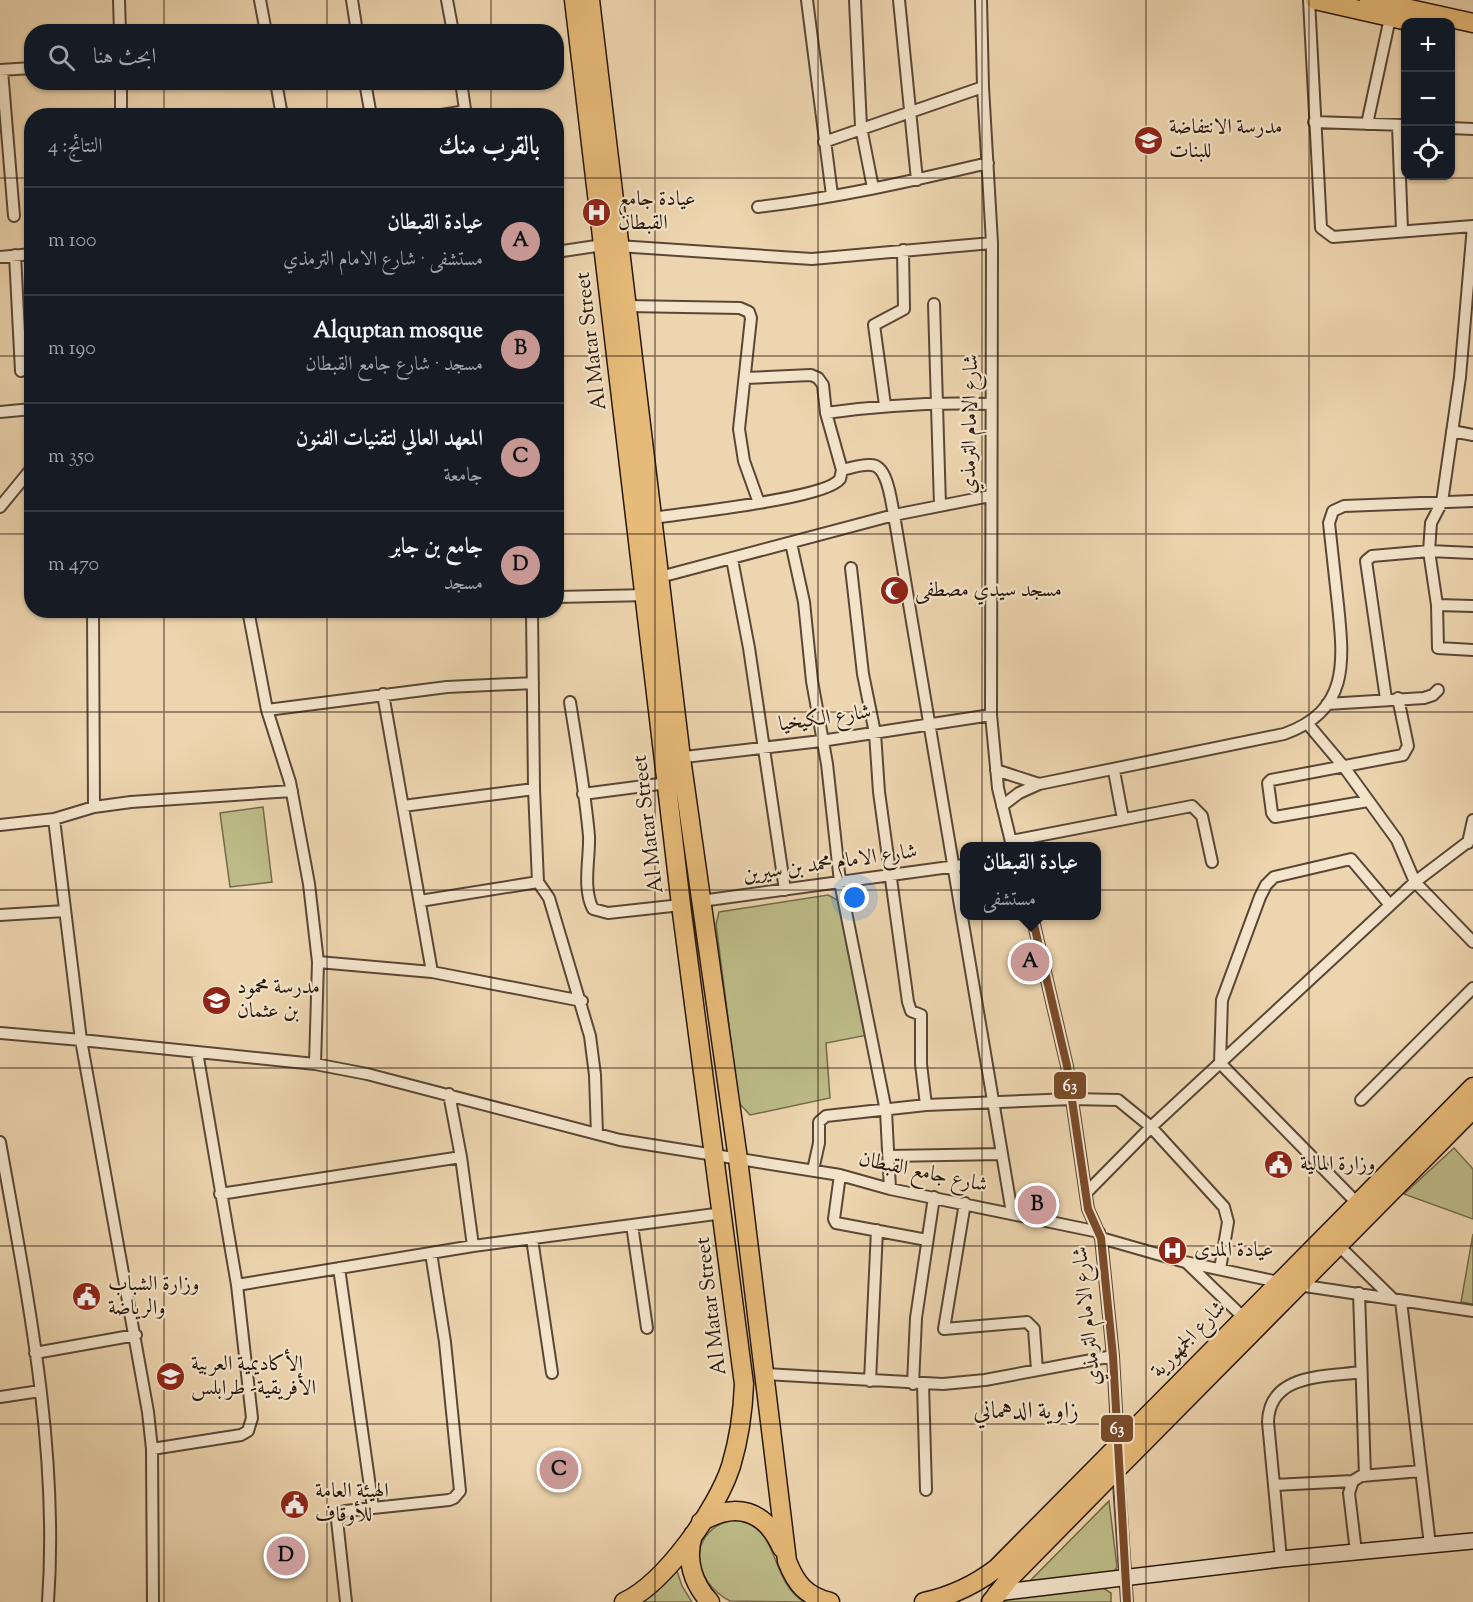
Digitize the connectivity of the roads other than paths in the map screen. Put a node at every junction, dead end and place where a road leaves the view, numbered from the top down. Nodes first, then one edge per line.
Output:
1 (119, 0) edge
2 (260, 0) edge
3 (352, 0) edge
4 (447, 0) edge
5 (574, 0) edge
6 (590, 0) edge
7 (807, 0) edge
8 (855, 0) edge
9 (899, 0) edge
10 (981, 0) edge
11 (1309, 0) edge
12 (1315, 0) edge
13 (1369, 0) edge
14 (1390, 18) junction
15 (1401, 20) edge
16 (1473, 23) edge
17 (120, 24) edge
18 (264, 24) edge
19 (356, 24) edge
20 (452, 24) edge
21 (1455, 32) edge
22 (1473, 36) edge
23 (24, 69) edge
24 (1, 70) edge
25 (983, 87) junction
26 (121, 90) edge
27 (277, 90) edge
28 (366, 90) edge
29 (461, 90) edge
30 (463, 90) edge
31 (121, 108) edge
32 (281, 108) edge
33 (370, 108) edge
34 (455, 108) edge
35 (465, 108) edge
36 (910, 110) junction
37 (1314, 122) junction
38 (1367, 124) junction
39 (1401, 125) edge
40 (1402, 126) edge
41 (861, 127) junction
42 (1455, 128) edge
43 (1473, 129) edge
44 (824, 142) junction
45 (988, 163) junction
46 (5, 169) edge
47 (917, 180) junction
48 (873, 188) junction
49 (832, 195) junction
50 (758, 207) dead end
51 (14, 216) dead end
52 (1473, 226) edge
53 (1402, 230) junction
54 (992, 243) junction
55 (611, 246) junction
56 (903, 249) junction
57 (564, 251) edge
58 (24, 254) edge
59 (15, 255) junction
60 (0, 257) edge
61 (1470, 299) edge
62 (934, 304) dead end
63 (627, 306) junction
64 (21, 371) dead end
65 (745, 378) junction
66 (937, 402) junction
67 (991, 404) junction
68 (885, 405) junction
69 (24, 410) edge
70 (0, 412) edge
71 (826, 413) junction
72 (1452, 431) junction
73 (1473, 435) edge
74 (842, 470) junction
75 (24, 478) edge
76 (990, 496) junction
77 (1473, 501) edge
78 (1442, 502) junction
79 (759, 503) junction
80 (940, 506) junction
81 (0, 507) edge
82 (894, 515) junction
83 (652, 518) junction
84 (792, 543) junction
85 (1429, 551) junction
86 (1473, 553) edge
87 (732, 559) junction
88 (851, 568) dead end
89 (655, 588) junction
90 (564, 596) edge
91 (1437, 605) junction
92 (1473, 606) edge
93 (93, 618) edge
94 (250, 618) edge
95 (532, 618) edge
96 (1473, 650) edge
97 (533, 683) junction
98 (1438, 690) dead end
99 (383, 694) junction
100 (1398, 698) junction
101 (1386, 699) junction
102 (570, 702) dead end
103 (1328, 704) junction
104 (267, 710) junction
105 (990, 715) junction
106 (1307, 723) junction
107 (928, 724) junction
108 (875, 733) junction
109 (821, 741) junction
110 (763, 747) junction
111 (672, 759) junction
112 (1344, 767) junction
113 (996, 770) junction
114 (1114, 771) junction
115 (667, 783) junction
116 (1039, 784) junction
117 (534, 789) junction
118 (292, 791) junction
119 (583, 794) junction
120 (1368, 801) junction
121 (403, 806) junction
122 (1002, 806) junction
123 (94, 807) junction
124 (54, 819) junction
125 (1123, 819) junction
126 (1473, 820) edge
127 (0, 825) edge
128 (1470, 840) edge
129 (1011, 842) edge
130 (1020, 842) edge
131 (1212, 862) dead end
132 (960, 865) edge
133 (952, 866) junction
134 (891, 875) junction
135 (538, 882) junction
136 (840, 882) junction
137 (1414, 882) junction
138 (785, 890) junction
139 (420, 901) junction
140 (700, 901) junction
141 (681, 905) junction
142 (1390, 905) junction
143 (65, 910) junction
144 (960, 911) edge
145 (0, 915) edge
146 (962, 920) edge
147 (1033, 920) edge
148 (1473, 942) edge
149 (318, 963) junction
150 (432, 972) junction
151 (1473, 987) edge
152 (582, 1001) junction
153 (0, 1032) edge
154 (81, 1040) junction
155 (197, 1052) junction
156 (1220, 1063) junction
157 (315, 1064) junction
158 (1473, 1087) edge
159 (449, 1094) junction
160 (1072, 1099) junction
161 (1361, 1100) dead end
162 (994, 1104) junction
163 (926, 1105) junction
164 (1473, 1109) edge
165 (886, 1111) junction
166 (1151, 1127) junction
167 (597, 1134) junction
168 (0, 1142) edge
169 (1002, 1154) junction
170 (714, 1155) junction
171 (461, 1156) junction
172 (889, 1156) junction
173 (738, 1159) junction
174 (813, 1170) junction
175 (840, 1175) junction
176 (890, 1189) junction
177 (1088, 1191) junction
178 (220, 1194) junction
179 (5, 1197) edge
180 (934, 1197) junction
181 (965, 1203) junction
182 (1358, 1204) junction
183 (723, 1213) junction
184 (1012, 1213) junction
185 (632, 1225) junction
186 (877, 1230) junction
187 (1100, 1235) junction
188 (532, 1239) junction
189 (927, 1240) junction
190 (1333, 1240) junction
191 (473, 1246) junction
192 (431, 1253) junction
193 (1185, 1262) junction
194 (339, 1268) junction
195 (1220, 1269) junction
196 (1278, 1282) junction
197 (237, 1284) junction
198 (1300, 1285) junction
199 (1359, 1293) junction
200 (1397, 1300) junction
201 (1473, 1311) edge
202 (1243, 1317) junction
203 (647, 1328) dead end
204 (135, 1335) junction
205 (35, 1353) junction
206 (1113, 1356) junction
207 (1037, 1370) junction
208 (1361, 1372) junction
209 (552, 1373) dead end
210 (765, 1374) junction
211 (870, 1381) junction
212 (918, 1384) junction
213 (40, 1391) junction
214 (0, 1397) edge
215 (1118, 1444) junction
216 (152, 1449) junction
217 (1118, 1468) junction
218 (1421, 1471) junction
219 (1365, 1476) junction
220 (1353, 1480) junction
221 (1274, 1485) junction
222 (926, 1490) dead end
223 (373, 1508) junction
224 (698, 1526) junction
225 (1473, 1541) edge
226 (1430, 1545) junction
227 (1356, 1552) junction
228 (1281, 1560) junction
229 (787, 1561) junction
230 (1125, 1579) junction
231 (994, 1598) edge
232 (48, 1602) edge
233 (153, 1602) edge
234 (346, 1602) edge
235 (624, 1602) edge
236 (710, 1602) edge
237 (830, 1602) edge
238 (924, 1602) edge
239 (1127, 1602) edge

1 - 17 street
2 - 18 street
3 - 19 street
4 - 20 street
5 - 55 main road, Al Matar Street
6 - 55 main road
7 - 44 street
8 - 41 street
9 - 36 street
10 - 25 street, شارع الامام الترمذي
11 - 37 street
12 - 14 main road
13 - 16 main road
14 - 15 main road
14 - 38 street
21 - 22 main road
23 - 24 street
24 - 46 street
25 - 36 street
25 - 45 street, شارع الامام الترمذي
26 - 31 street
27 - 32 street
28 - 33 street
29 - 34 street
30 - 35 street
36 - 41 street
36 - 47 street
37 - 38 street
37 - 53 street
38 - 39 street
40 - 53 street
41 - 44 street
41 - 48 street
42 - 43 street
44 - 49 street
45 - 47 street
45 - 54 street, شارع الامام الترمذي
46 - 51 street
47 - 48 street
48 - 49 street
49 - 50 street
52 - 53 street
52 - 61 street
54 - 56 street
54 - 67 street, شارع الامام الترمذي
55 - 56 street
55 - 57 street
55 - 63 main road
55 - 89 main road, Al Matar Street
56 - 68 street
58 - 59 street
59 - 60 street
59 - 64 street
61 - 72 street
62 - 66 street
63 - 65 street
63 - 83 main road
65 - 71 street
65 - 79 street
66 - 67 street
66 - 68 street
66 - 80 street
67 - 76 street, شارع الامام الترمذي
68 - 71 street
69 - 70 street
71 - 74 street
72 - 73 street
72 - 78 street
74 - 79 street
74 - 82 street
75 - 81 street
76 - 80 street
76 - 105 street, شارع الامام الترمذي
77 - 78 street
78 - 85 street
78 - 103 street
79 - 83 street
80 - 82 street
82 - 84 street
82 - 107 street
83 - 89 main road
84 - 87 street
84 - 109 street
85 - 86 street
85 - 91 street
85 - 101 street
87 - 89 street
87 - 110 street
88 - 108 street
89 - 90 street
89 - 111 main road, Al Matar Street
91 - 92 street
91 - 96 street
93 - 123 street
94 - 104 street
95 - 97 street
97 - 99 street
97 - 117 street
98 - 100 street
99 - 104 street
99 - 121 street
100 - 101 street
100 - 112 street
101 - 103 street
102 - 119 street
103 - 106 street
104 - 118 street
105 - 107 street, شارع الكيخيا
105 - 113 street, شارع الامام الترمذي
106 - 112 street
106 - 114 street
107 - 108 street, شارع الكيخيا
107 - 133 street
108 - 109 street, شارع الكيخيا
108 - 134 street
109 - 110 street, شارع الكيخيا
109 - 136 street
110 - 111 street, شارع الكيخيا
110 - 138 street
111 - 115 main road, Al Matar Street
111 - 140 main road
112 - 120 street
112 - 120 street
113 - 116 street
113 - 122 street, شارع الامام الترمذي
114 - 116 street
114 - 125 street
115 - 119 street
115 - 141 main road, Al Matar Street
116 - 122 street
117 - 121 street
117 - 135 street
118 - 123 street
118 - 149 street
119 - 141 street
120 - 137 street
121 - 139 street
122 - 129 street, شارع الامام الترمذي
123 - 124 street
124 - 127 street
124 - 143 street
125 - 130 street
125 - 131 street
126 - 128 street
128 - 137 street
132 - 133 street, شارع الامام محمد بن سيرين
133 - 134 street, شارع الامام محمد بن سيرين
133 - 144 street
134 - 136 street, شارع الامام محمد بن سيرين
134 - 163 street
135 - 139 street
135 - 152 street
136 - 138 street, شارع الامام محمد بن سيرين
136 - 165 street
137 - 142 street
137 - 148 street
138 - 140 street, شارع الامام محمد بن سيرين
139 - 150 street
140 - 173 main road
141 - 170 main road, Al Matar Street
142 - 156 street
142 - 156 street
143 - 145 street
143 - 154 street
146 - 162 street
147 - 160 street, شارع الامام الترمذي
149 - 150 street
149 - 157 street
150 - 152 street
151 - 161 street
152 - 167 street
153 - 154 street, شارع جامع القبطان
154 - 155 street, شارع جامع القبطان
154 - 204 street
155 - 157 street, شارع جامع القبطان
155 - 178 street
156 - 166 street
156 - 182 street
157 - 159 street, شارع جامع القبطان
158 - 182 main road, شارع الجمهورية
159 - 167 street, شارع جامع القبطان
159 - 171 street
160 - 162 street
160 - 166 street
160 - 177 street, شارع الامام الترمذي
162 - 163 street
162 - 169 street
163 - 165 street
164 - 190 main road, شارع الجمهورية
165 - 172 street
165 - 174 street
166 - 177 street
166 - 195 street
167 - 170 street, شارع جامع القبطان
168 - 179 street
169 - 172 street
169 - 184 street
170 - 173 street, شارع جامع القبطان
170 - 183 main road, Al Matar Street
171 - 178 street
171 - 191 street
172 - 176 street
173 - 174 street, شارع جامع القبطان
173 - 210 main road
174 - 175 street, شارع جامع القبطان
175 - 176 street, شارع جامع القبطان
175 - 186 street
176 - 180 street, شارع جامع القبطان
177 - 187 street, شارع الامام الترمذي
178 - 197 street
179 - 205 street
180 - 181 street, شارع جامع القبطان
180 - 189 street
181 - 184 street, شارع جامع القبطان
181 - 207 street
182 - 190 main road, شارع الجمهورية
183 - 185 street
183 - 224 main road, Al Matar Street
184 - 187 street, شارع جامع القبطان
185 - 188 street
185 - 203 street
186 - 189 street
186 - 211 street
187 - 193 street, شارع جامع القبطان
187 - 206 street, شارع الامام الترمذي
188 - 191 street
188 - 209 street
189 - 212 street
190 - 196 main road, شارع الجمهورية
190 - 198 main road, شارع الجمهورية
190 - 200 street
191 - 192 street
192 - 194 street
192 - 223 street
193 - 195 street, شارع جامع القبطان
193 - 202 street
194 - 197 street
194 - 223 street
195 - 196 street, شارع جامع القبطان
196 - 198 street, شارع جامع القبطان
196 - 202 main road, شارع الجمهورية
197 - 216 street
198 - 199 street, شارع جامع القبطان
198 - 217 main road, شارع الجمهورية
199 - 200 street, شارع جامع القبطان
199 - 208 street
200 - 201 street, شارع جامع القبطان
200 - 218 street
202 - 215 main road, شارع الجمهورية
204 - 205 street
204 - 216 street
205 - 213 street
206 - 207 street
206 - 215 street, شارع الامام الترمذي
207 - 212 street
208 - 219 street
208 - 221 street
210 - 211 street
210 - 229 main road
211 - 212 street
212 - 222 street
213 - 214 street
213 - 232 street
215 - 217 street, شارع الامام الترمذي
215 - 238 main road, شارع الجمهورية
216 - 233 street
217 - 230 street, شارع الامام الترمذي
217 - 231 main road, شارع الجمهورية
218 - 219 street
218 - 226 street
219 - 220 street
220 - 221 street
220 - 227 street
221 - 228 street
223 - 234 street
224 - 229 main road
224 - 235 main road, Al Matar Street
224 - 236 main road
225 - 226 main road
226 - 227 main road
227 - 228 main road
228 - 230 main road
229 - 237 main road
230 - 231 main road
230 - 239 street, شارع الامام الترمذي

